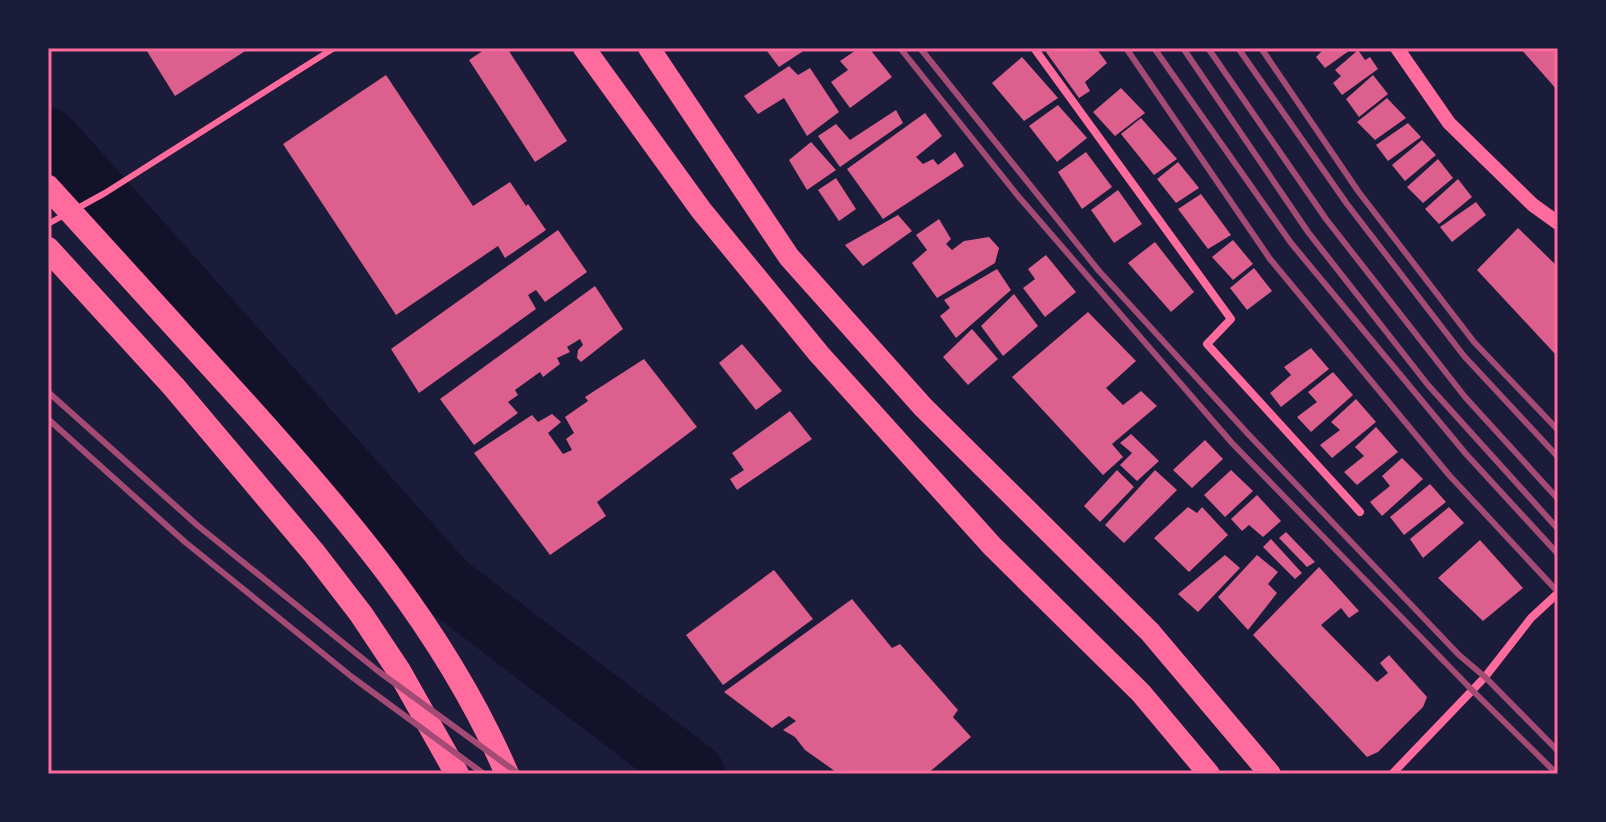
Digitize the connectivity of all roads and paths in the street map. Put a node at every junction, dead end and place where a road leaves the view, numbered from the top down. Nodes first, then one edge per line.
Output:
1 (334, 48) edge
2 (584, 48) edge
3 (649, 48) edge
4 (1034, 48) edge
5 (1397, 48) edge
6 (48, 187) edge
7 (1558, 223) edge
8 (48, 224) edge
9 (48, 249) edge
10 (1360, 512) dead end
11 (1558, 593) edge
12 (457, 774) edge
13 (507, 774) edge
14 (1209, 774) edge
15 (1270, 774) edge
16 (1392, 774) edge

1 - 8 lane
2 - 14 highway
3 - 15 highway
4 - 10 street
5 - 7 street
6 - 13 highway
9 - 12 highway
11 - 16 street

